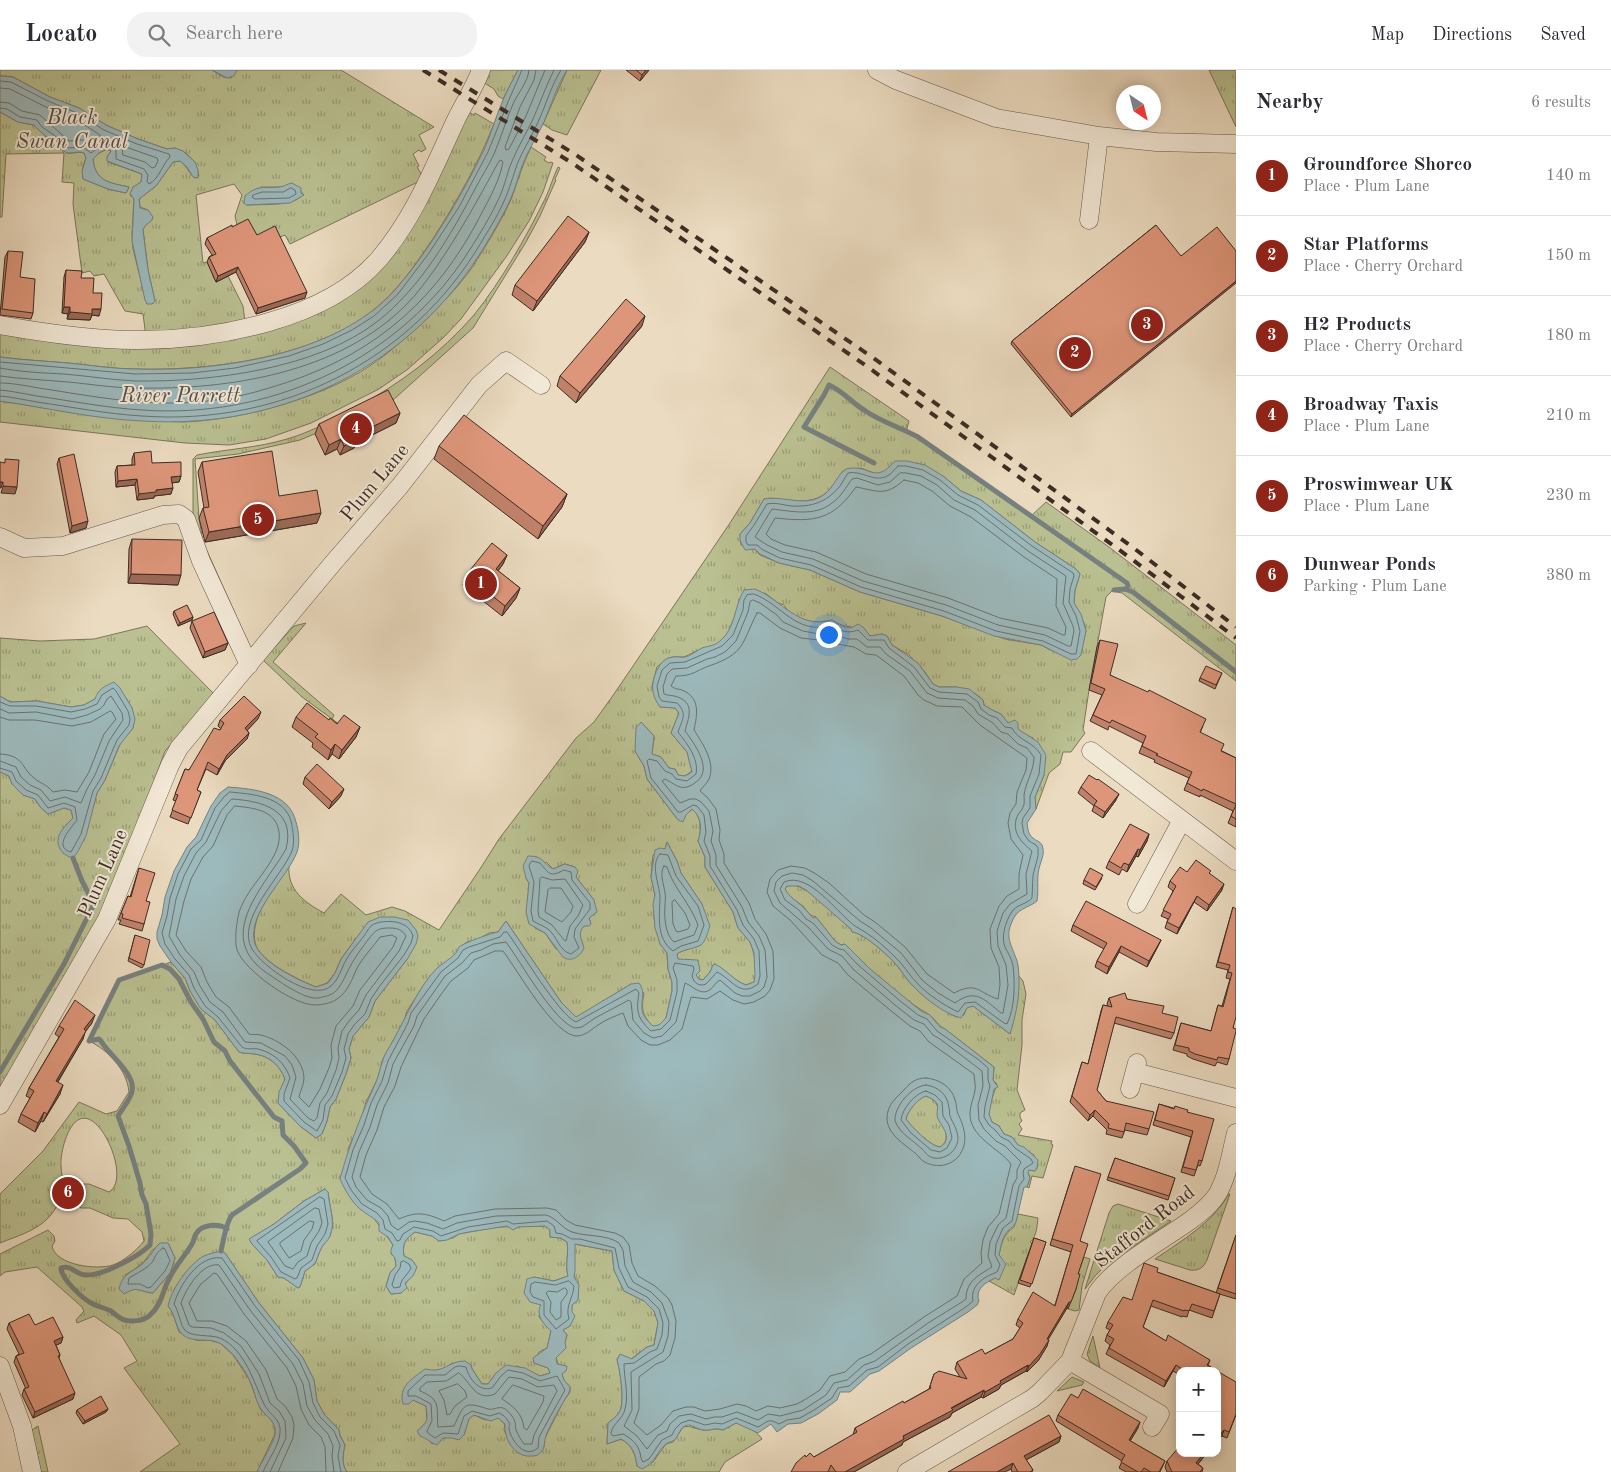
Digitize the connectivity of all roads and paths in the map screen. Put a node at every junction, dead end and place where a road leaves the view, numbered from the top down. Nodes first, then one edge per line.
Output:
1 (877, 70) edge
2 (479, 75) edge
3 (1099, 136) junction
4 (1236, 144) edge
5 (1089, 220) dead end
6 (0, 324) edge
7 (542, 385) dead end
8 (0, 537) edge
9 (249, 664) junction
10 (1091, 751) dead end
11 (1182, 820) junction
12 (1236, 861) edge
13 (1137, 904) dead end
14 (1134, 1075) dead end
15 (1236, 1098) edge
16 (0, 1104) edge
17 (1236, 1133) edge
18 (1070, 1361) junction
19 (0, 1366) edge
20 (1160, 1414) dead end
21 (32, 1472) edge
22 (907, 1472) edge

1 - 3 street
2 - 6 street
3 - 4 street
3 - 5 street
7 - 9 street, Plum Lane
8 - 9 street
9 - 16 street, Plum Lane
10 - 11 street
11 - 12 street
11 - 13 street
14 - 15 street
17 - 18 street, Stafford Road
18 - 20 street
18 - 22 street, Stafford Road
19 - 21 street

